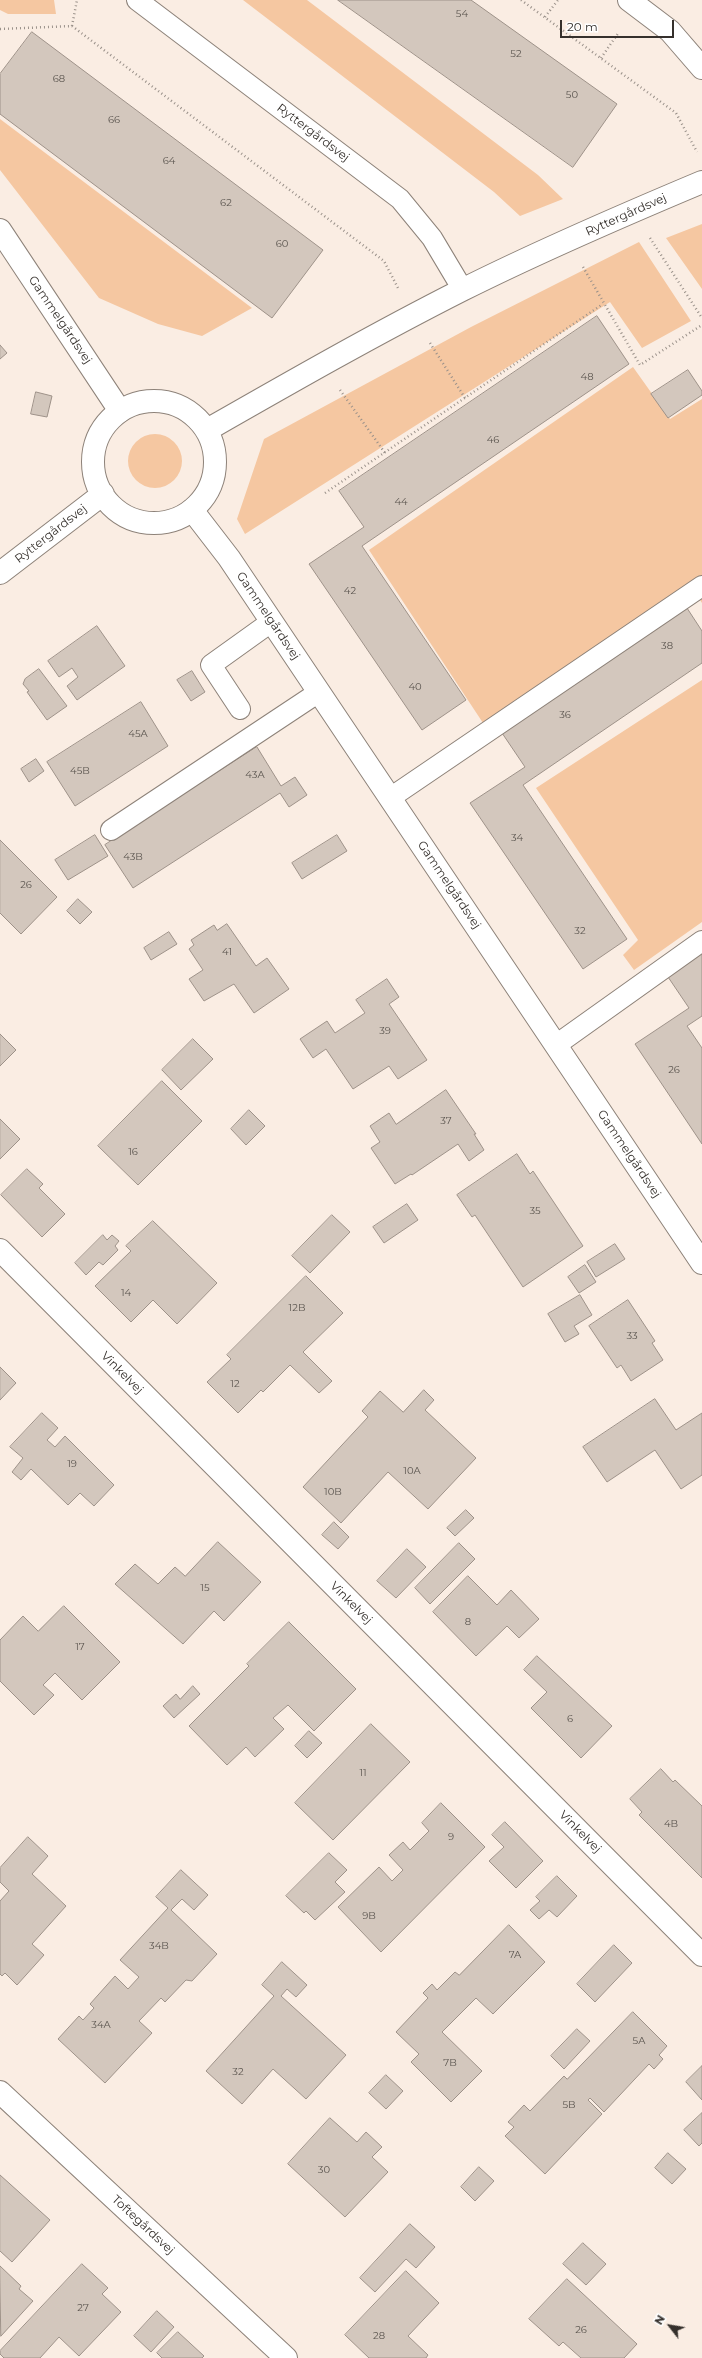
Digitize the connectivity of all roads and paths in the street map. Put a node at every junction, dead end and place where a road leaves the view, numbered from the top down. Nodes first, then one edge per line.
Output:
1 (77, 0) edge
2 (137, 0) edge
3 (521, 0) edge
4 (558, 0) edge
5 (629, 0) edge
6 (545, 17) junction
7 (72, 26) junction
8 (0, 29) edge
9 (702, 68) edge
10 (698, 154) dead end
11 (702, 182) edge
12 (632, 211) junction
13 (0, 230) edge
14 (568, 241) junction
15 (463, 290) junction
16 (603, 304) junction
17 (413, 316) junction
18 (702, 318) edge
19 (702, 325) edge
20 (322, 364) junction
21 (465, 398) junction
22 (120, 411) junction
23 (206, 430) junction
24 (385, 453) junction
25 (325, 492) dead end
26 (102, 494) junction
27 (192, 510) junction
28 (0, 573) edge
29 (702, 586) edge
30 (272, 622) junction
31 (319, 692) junction
32 (240, 709) dead end
33 (390, 798) junction
34 (112, 830) dead end
35 (702, 941) edge
36 (556, 1045) junction
37 (0, 1250) edge
38 (702, 1263) edge
39 (702, 1955) edge
40 (0, 2092) edge
41 (286, 2358) edge

1 - 7 path
2 - 15 lane, Ryttergårdsvej
3 - 6 path
4 - 6 path
5 - 9 street
6 - 10 path
7 - 8 path
7 - 17 path
11 - 12 street, Ryttergårdsvej
12 - 14 street, Ryttergårdsvej
12 - 18 path
13 - 22 street, Gammelgårdsvej
14 - 15 street, Ryttergårdsvej
14 - 16 path
15 - 17 street, Ryttergårdsvej
16 - 19 path
16 - 21 path
17 - 20 street, Ryttergårdsvej
17 - 21 path
20 - 23 street, Ryttergårdsvej
20 - 24 path
21 - 24 path
22 - 23 street
22 - 26 street
23 - 27 street
24 - 25 path
26 - 27 street
26 - 28 street, Ryttergårdsvej
27 - 30 street, Gammelgårdsvej
29 - 33 lane
30 - 31 street, Gammelgårdsvej
30 - 32 lane
31 - 33 street, Gammelgårdsvej
31 - 34 lane
33 - 36 street, Gammelgårdsvej
35 - 36 lane
36 - 38 street, Gammelgårdsvej
37 - 39 street, Vinkelvej
40 - 41 street, Toftegårdsvej

